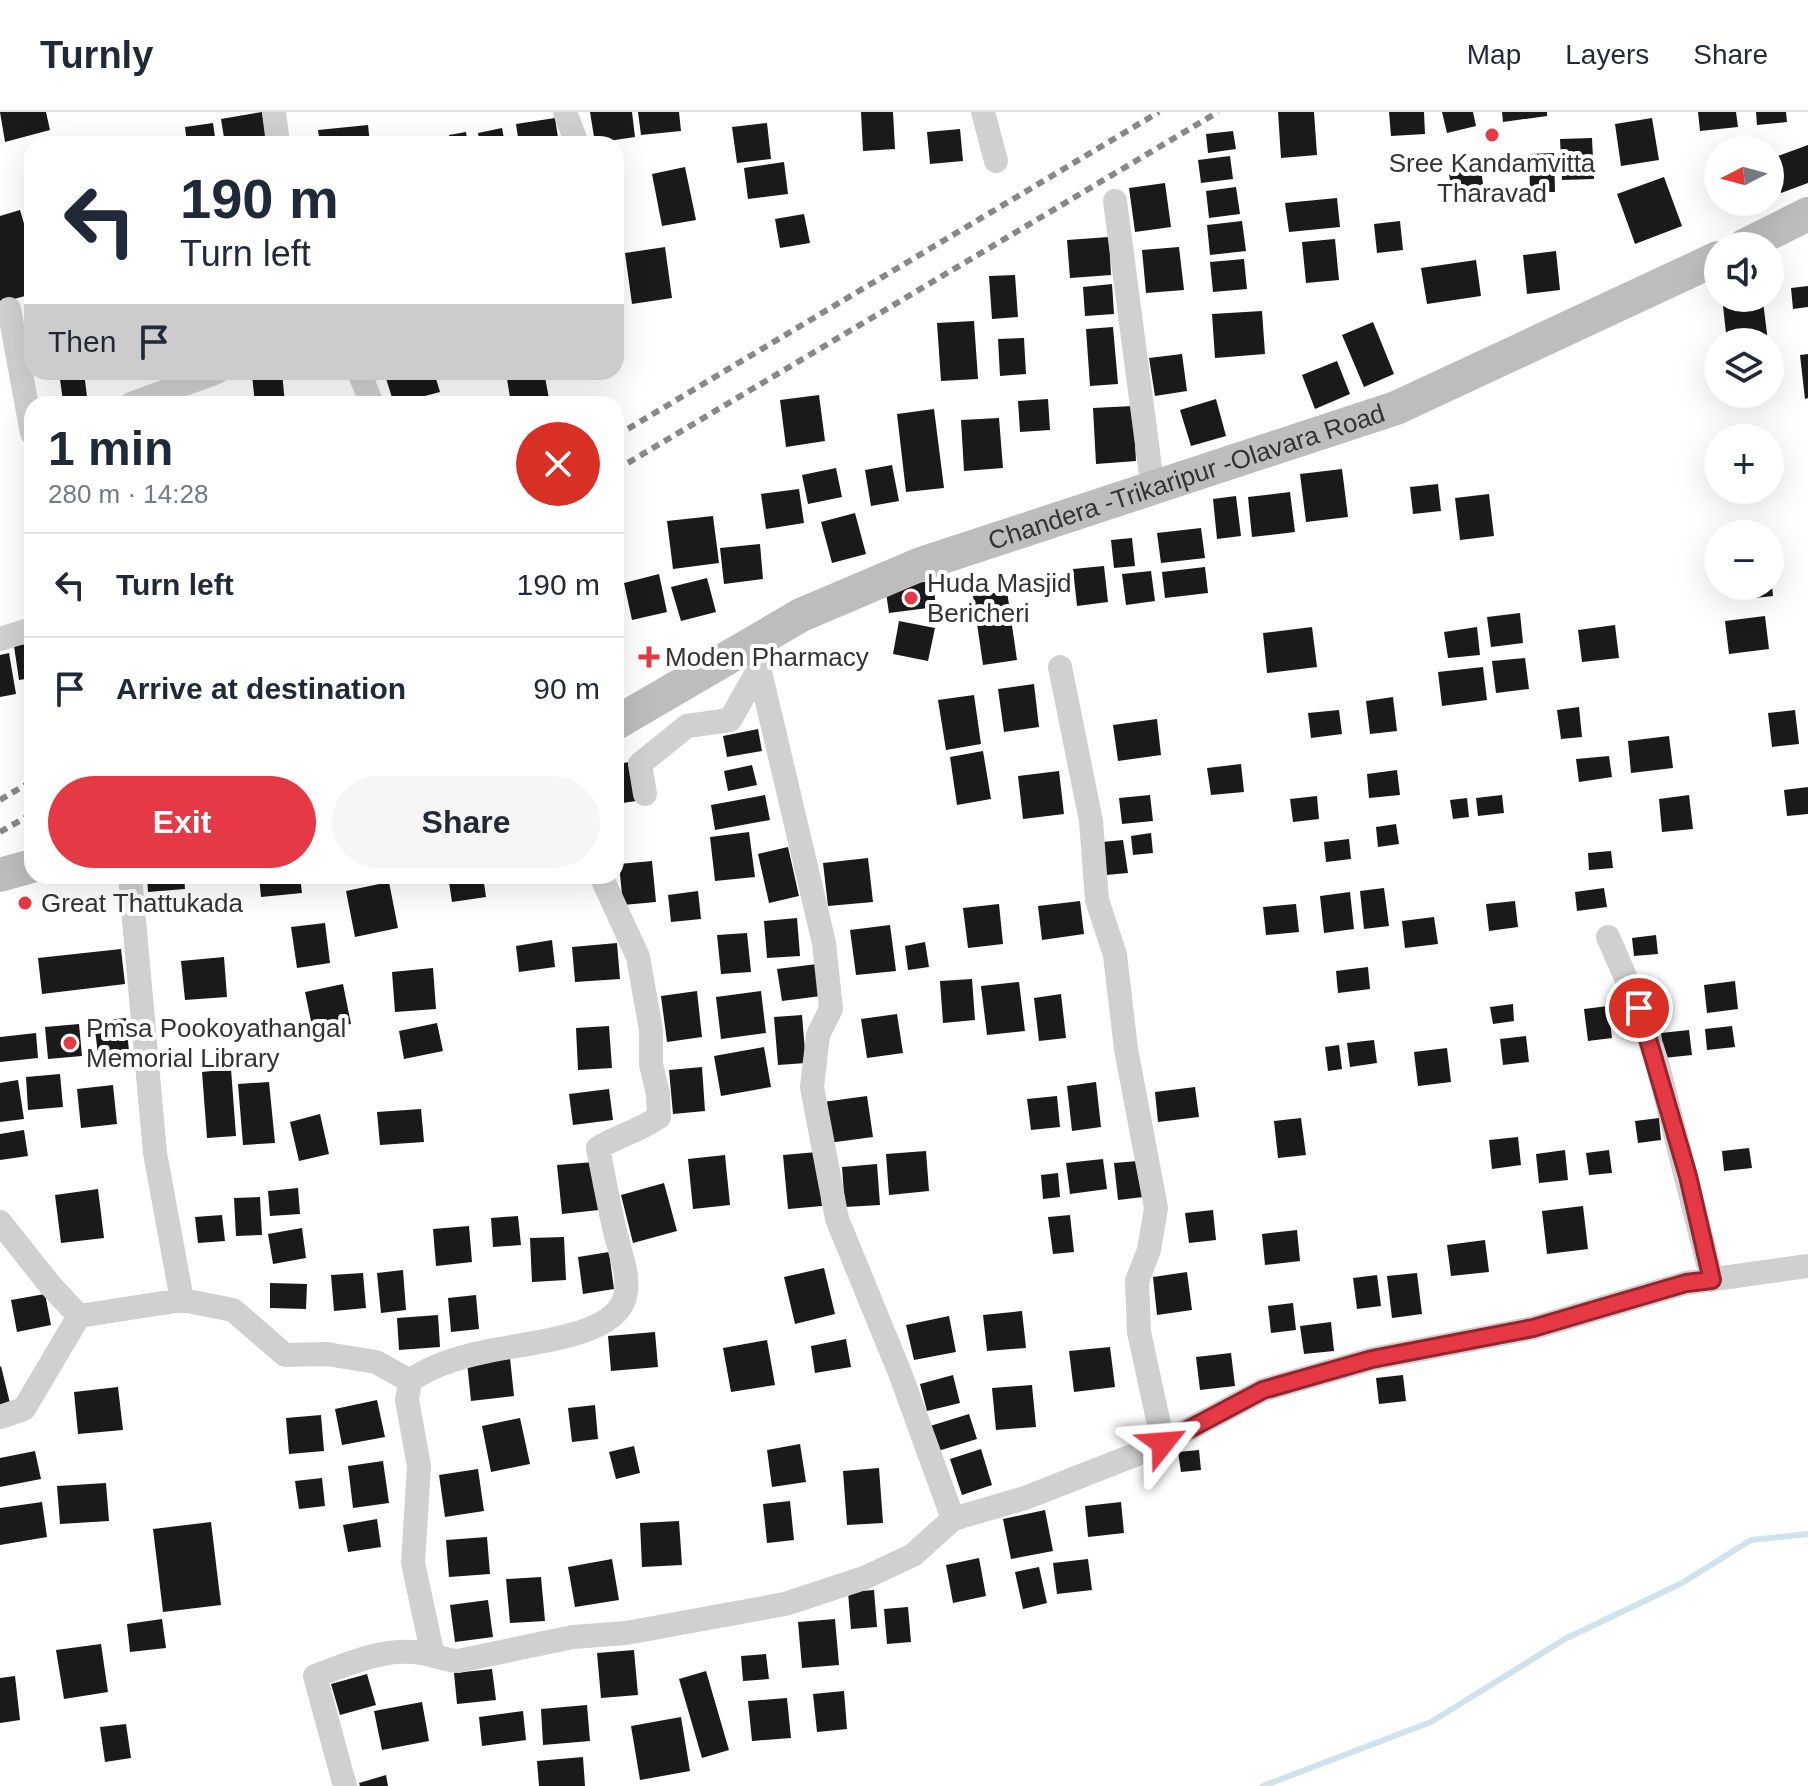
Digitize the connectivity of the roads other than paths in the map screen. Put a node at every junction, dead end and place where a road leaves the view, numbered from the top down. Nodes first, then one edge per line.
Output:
1 (274, 112) edge
2 (565, 112) edge
3 (983, 112) edge
4 (277, 136) edge
5 (574, 136) edge
6 (996, 161) dead end
7 (1115, 201) dead end
8 (1808, 214) edge
9 (1772, 232) edge
10 (1704, 265) edge
11 (9, 309) dead end
12 (196, 380) edge
13 (25, 396) edge
14 (152, 396) edge
15 (1153, 490) junction
16 (24, 632) edge
17 (0, 639) edge
18 (756, 655) junction
19 (1060, 667) dead end
20 (624, 719) edge
21 (645, 794) dead end
22 (24, 868) edge
23 (0, 875) edge
24 (131, 884) edge
25 (605, 884) edge
26 (1608, 937) dead end
27 (0, 1222) edge
28 (1808, 1266) edge
29 (1712, 1280) junction
30 (182, 1300) junction
31 (79, 1316) junction
32 (410, 1381) junction
33 (0, 1417) edge
34 (1163, 1443) junction
35 (953, 1519) junction
36 (433, 1656) junction
37 (345, 1786) edge

1 - 4 street
2 - 5 street
3 - 6 street
7 - 15 street
8 - 9 main road
10 - 15 main road, Chandera -Trikaripur -Olavara Road
11 - 13 street
12 - 14 street
15 - 18 main road, Chandera -Trikaripur -Olavara Road
16 - 17 street
18 - 20 main road, Chandera -Trikaripur -Olavara Road
18 - 21 street
18 - 35 street
19 - 34 street
22 - 23 main road
24 - 30 street
25 - 32 street
26 - 29 street
27 - 31 street
28 - 29 street
29 - 34 street
30 - 31 street
30 - 32 street
31 - 33 street
32 - 36 street
34 - 35 street
35 - 36 street
36 - 37 street

